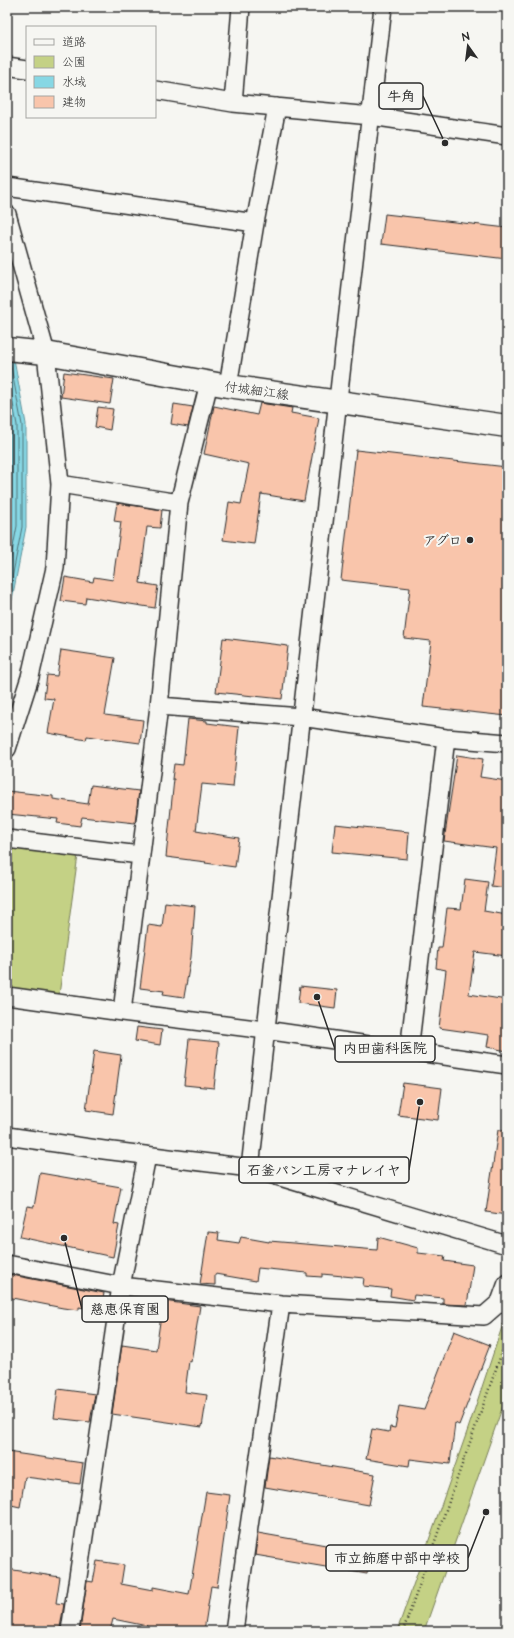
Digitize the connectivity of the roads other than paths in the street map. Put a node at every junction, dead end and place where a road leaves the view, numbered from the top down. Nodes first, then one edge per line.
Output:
1 (242, 7) edge
2 (383, 7) edge
3 (7, 66) edge
4 (26, 69) edge
5 (156, 90) edge
6 (233, 103) junction
7 (277, 107) junction
8 (371, 116) junction
9 (507, 136) edge
10 (7, 187) edge
11 (7, 214) edge
12 (255, 223) junction
13 (26, 351) edge
14 (219, 384) junction
15 (338, 402) junction
16 (506, 427) edge
17 (60, 484) junction
18 (179, 503) junction
19 (160, 706) junction
20 (301, 717) junction
21 (446, 738) junction
22 (507, 743) edge
23 (7, 749) edge
24 (7, 840) edge
25 (140, 855) junction
26 (7, 996) edge
27 (122, 1012) junction
28 (265, 1030) junction
29 (410, 1051) junction
30 (507, 1065) edge
31 (7, 1136) edge
32 (146, 1156) junction
33 (250, 1168) junction
34 (507, 1245) edge
35 (7, 1264) edge
36 (507, 1284) edge
37 (121, 1286) junction
38 (281, 1304) junction
39 (70, 1631) edge
40 (234, 1631) edge

1 - 6 street
2 - 8 street
3 - 4 street
5 - 6 street
6 - 7 street
7 - 8 street
7 - 12 street
8 - 9 street
8 - 15 street
10 - 12 street
11 - 13 street
12 - 14 street
13 - 14 main road, 付城細江線
13 - 17 street
14 - 15 main road, 付城細江線
14 - 18 street
15 - 16 main road, 付城細江線
15 - 20 street
17 - 18 street
17 - 23 street
18 - 19 street
19 - 20 street
19 - 25 street
20 - 21 street
20 - 28 street
21 - 22 street
21 - 29 street
24 - 25 street
25 - 27 street
26 - 27 street
27 - 28 street
28 - 29 street
28 - 33 street
29 - 30 street
31 - 32 street
32 - 33 street
32 - 37 street
33 - 34 street
35 - 37 street
36 - 38 street
37 - 38 street
37 - 39 street
38 - 40 street

